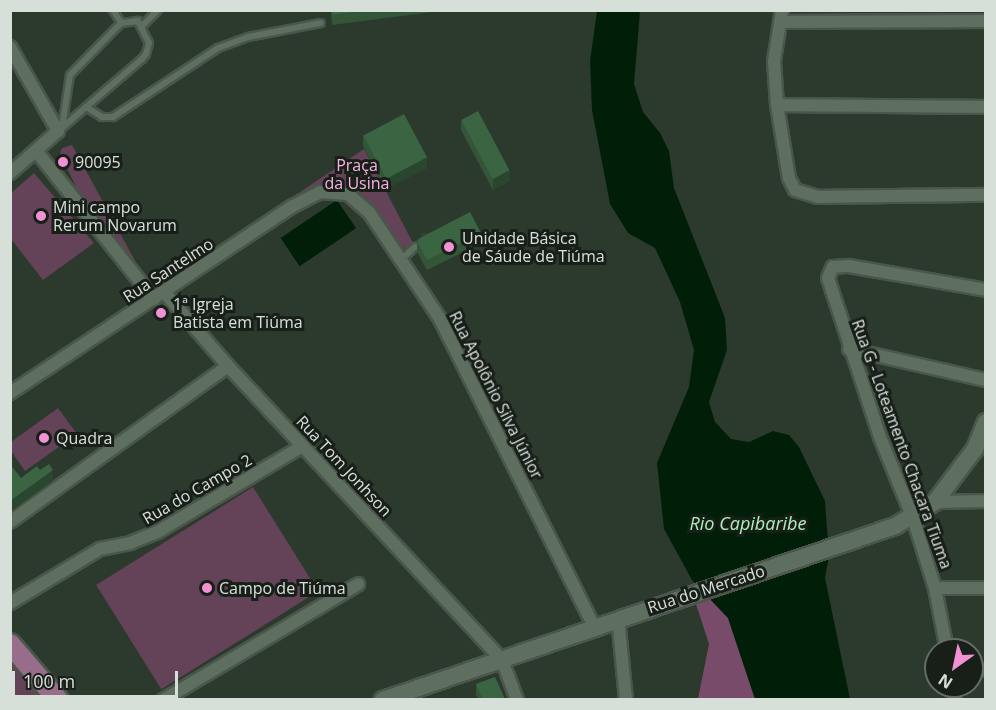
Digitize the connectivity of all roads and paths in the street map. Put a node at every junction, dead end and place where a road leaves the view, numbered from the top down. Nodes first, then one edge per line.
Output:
1 (113, 10) edge
2 (134, 10) edge
3 (158, 10) edge
4 (781, 16) edge
5 (134, 19) junction
6 (986, 21) edge
7 (121, 23) junction
8 (321, 23) dead end
9 (143, 25) junction
10 (10, 47) edge
11 (777, 105) junction
12 (86, 107) junction
13 (986, 107) edge
14 (60, 130) junction
15 (37, 152) junction
16 (10, 172) edge
17 (348, 194) joint
18 (986, 195) edge
19 (415, 247) edge
20 (402, 259) junction
21 (986, 290) edge
22 (165, 293) junction
23 (154, 299) junction
24 (849, 349) junction
25 (228, 366) junction
26 (986, 380) edge
27 (10, 393) edge
28 (986, 422) edge
29 (303, 446) junction
30 (986, 501) edge
31 (935, 502) junction
32 (913, 518) junction
33 (10, 522) edge
34 (358, 584) dead end
35 (935, 588) junction
36 (986, 588) edge
37 (10, 603) edge
38 (618, 618) junction
39 (593, 626) junction
40 (945, 638) edge
41 (10, 644) edge
42 (502, 660) junction
43 (58, 699) edge
44 (163, 699) edge
45 (383, 699) edge
46 (517, 699) edge
47 (626, 699) edge

1 - 7 lane
2 - 5 lane
3 - 9 lane
4 - 6 street
4 - 11 street
5 - 7 lane
5 - 9 lane
7 - 14 lane
8 - 12 lane
9 - 12 lane
10 - 14 street
11 - 13 street
11 - 18 street
12 - 14 lane
14 - 15 street
15 - 16 street
15 - 23 street
17 - 20 street, Rua Apolônio Silva Júnior
17 - 22 street, Rua Santelmo
19 - 20 lane
20 - 39 street, Rua Apolônio Silva Júnior
21 - 24 street, Rua G - Loteamento Chacara Tiuma
22 - 23 street, Rua Santelmo
22 - 25 street, Rua Tom Jonhson
23 - 27 street, Rua Santelmo
24 - 26 street
24 - 32 street, Rua G - Loteamento Chacara Tiuma
25 - 29 street, Rua Tom Jonhson
25 - 33 street
28 - 31 main road, Rua do Mercado
29 - 37 street, Rua do Campo 2
29 - 42 street, Rua Tom Jonhson
30 - 31 street
31 - 32 main road, Rua do Mercado
32 - 35 street, Rua G - Loteamento Chacara Tiuma
32 - 38 main road, Rua do Mercado
34 - 44 street
35 - 36 street
35 - 40 street, Rua G - Loteamento Chacara Tiuma
38 - 39 main road, Rua do Mercado
38 - 47 street
39 - 42 main road, Rua do Mercado
41 - 43 main road
42 - 45 main road, Rua do Mercado
42 - 46 street

